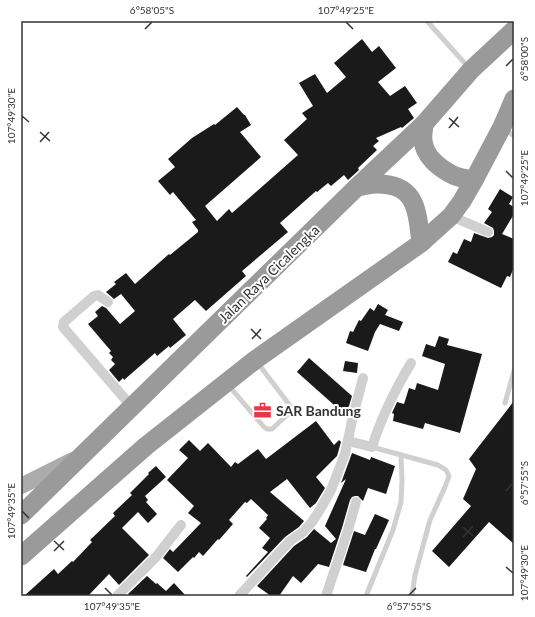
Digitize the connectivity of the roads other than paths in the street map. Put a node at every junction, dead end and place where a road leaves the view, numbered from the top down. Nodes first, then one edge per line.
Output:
1 (427, 21) edge
2 (514, 30) edge
3 (471, 70) junction
4 (514, 99) edge
5 (424, 124) junction
6 (508, 131) edge
7 (474, 180) junction
8 (357, 187) junction
9 (451, 216) junction
10 (488, 232) dead end
11 (421, 243) junction
12 (108, 302) dead end
13 (256, 360) junction
14 (410, 363) dead end
15 (514, 371) edge
16 (363, 378) dead end
17 (226, 382) junction
18 (505, 403) dead end
19 (132, 407) junction
20 (348, 441) junction
21 (372, 447) junction
22 (84, 454) junction
23 (401, 455) junction
24 (21, 486) edge
25 (356, 502) dead end
26 (21, 515) edge
27 (181, 525) dead end
28 (21, 556) edge
29 (117, 596) edge
30 (239, 596) edge
31 (326, 596) edge
32 (366, 596) edge
33 (412, 596) edge

1 - 3 lane
2 - 3 highway, Jalan Raya Cicalengka
3 - 5 highway, Jalan Raya Cicalengka
4 - 6 highway
5 - 7 highway
5 - 8 highway, Jalan Raya Cicalengka
6 - 7 highway
7 - 9 highway
8 - 11 highway
8 - 19 highway, Jalan Raya Cicalengka
9 - 10 street
9 - 11 highway
11 - 13 highway
12 - 19 street
13 - 17 highway
13 - 17 lane
14 - 21 street
15 - 18 lane
16 - 20 street
17 - 28 highway
19 - 22 highway, Jalan Raya Cicalengka
20 - 21 street
20 - 30 street
21 - 23 lane
22 - 24 main road
22 - 26 highway, Jalan Raya Cicalengka
23 - 32 lane
23 - 33 lane
25 - 31 street
27 - 29 street

